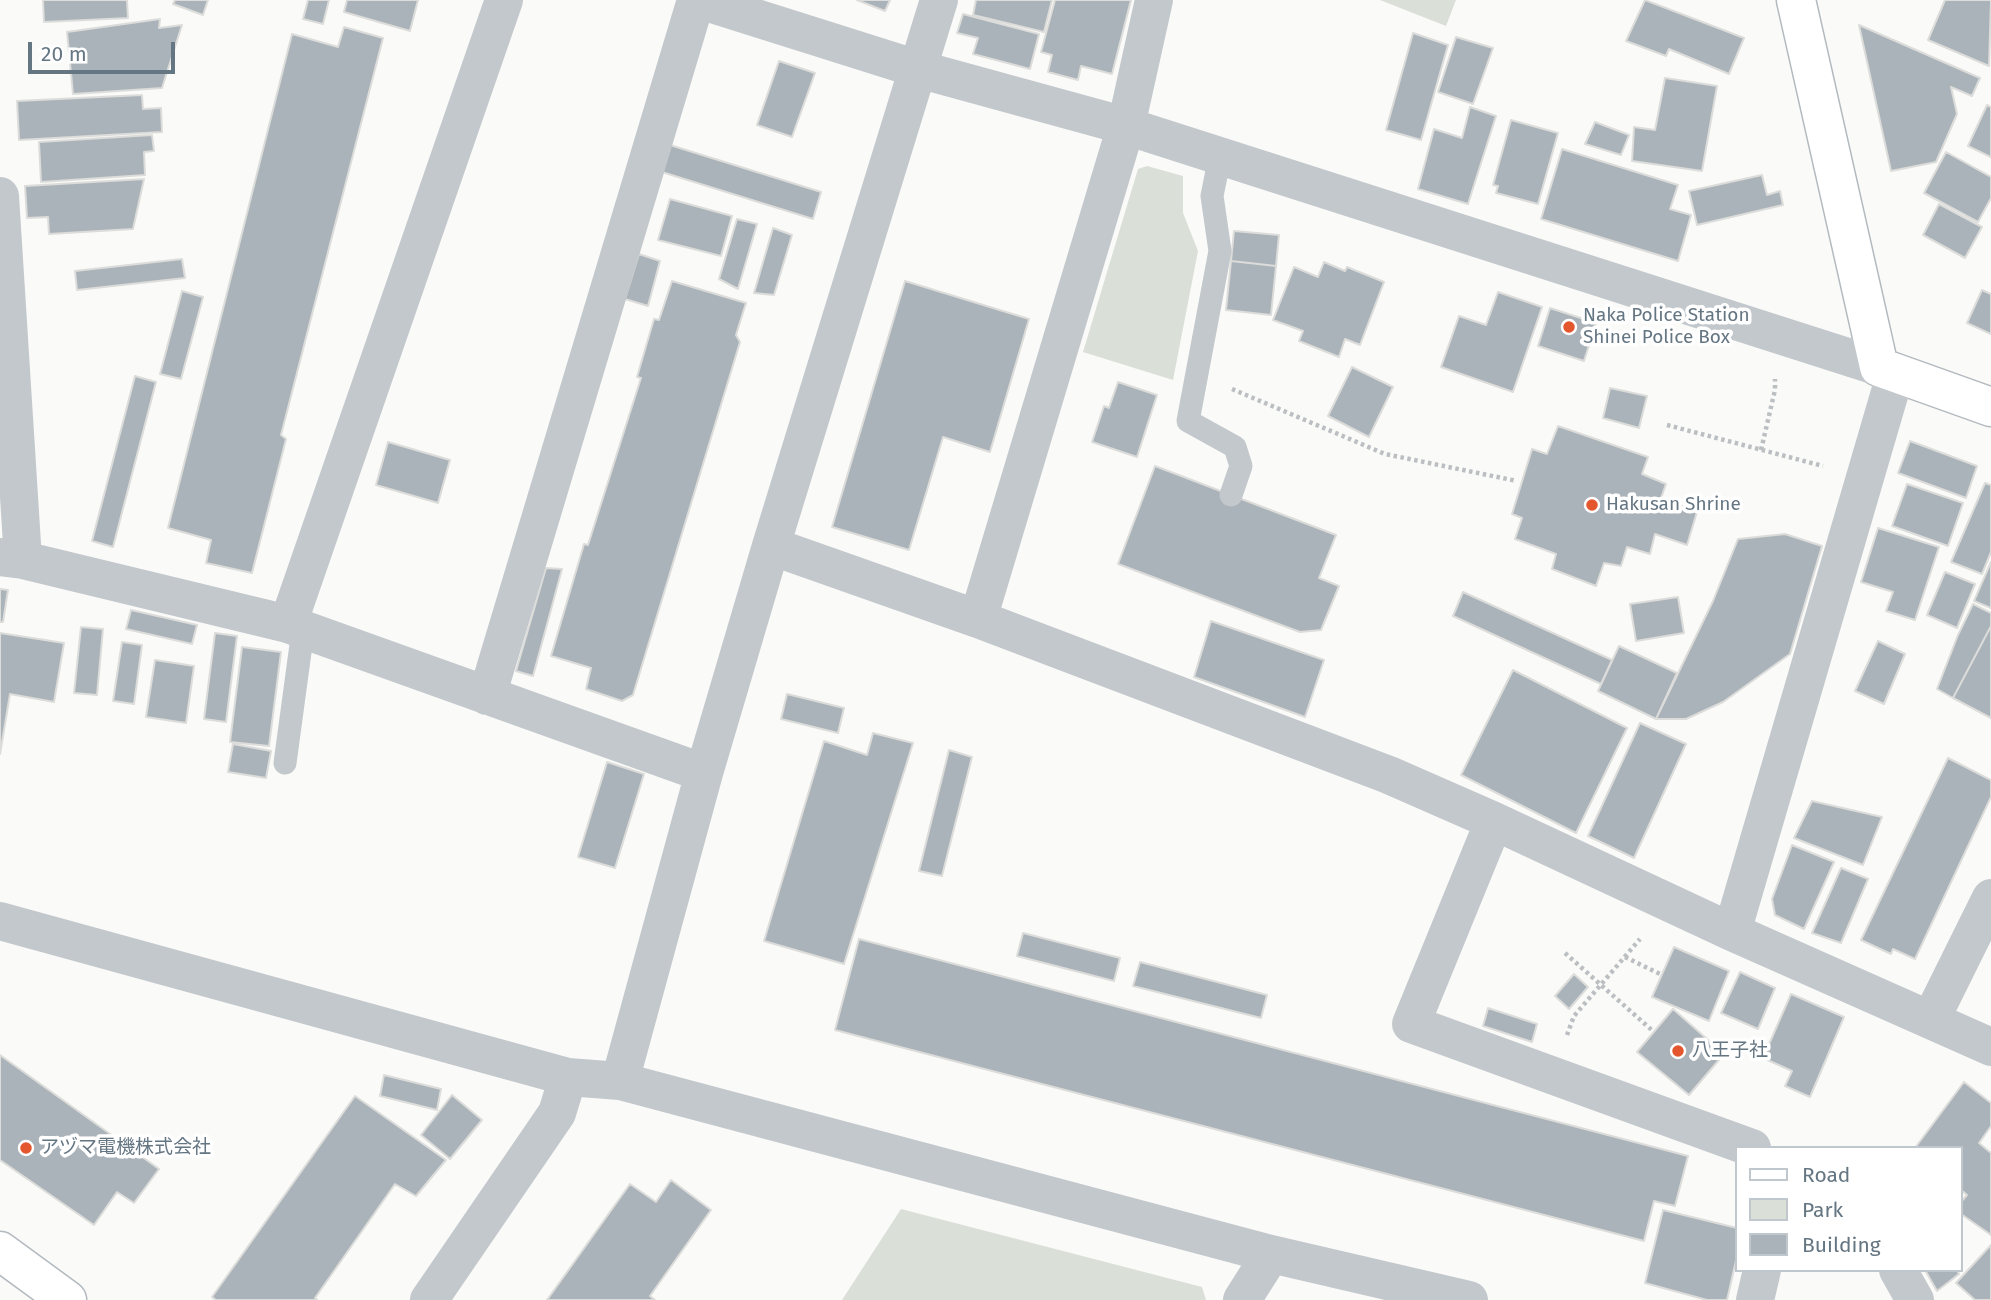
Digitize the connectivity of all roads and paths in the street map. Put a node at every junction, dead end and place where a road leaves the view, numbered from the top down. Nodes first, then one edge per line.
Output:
1 (504, 0) edge
2 (698, 0) edge
3 (939, 0) edge
4 (1154, 0) edge
5 (1796, 0) edge
6 (918, 69) junction
7 (1126, 126) junction
8 (1220, 156) junction
9 (0, 196) edge
10 (1887, 371) junction
11 (1198, 378) junction
12 (1775, 390) dead end
13 (1991, 407) edge
14 (1667, 425) dead end
15 (1762, 450) junction
16 (1824, 467) dead end
17 (1517, 481) dead end
18 (1231, 495) dead end
19 (771, 546) junction
20 (12, 559) edge
21 (978, 619) junction
22 (296, 627) junction
23 (487, 696) junction
24 (285, 763) dead end
25 (704, 773) junction
26 (1494, 821) junction
27 (1991, 898) edge
28 (0, 922) edge
29 (1647, 932) dead end
30 (1732, 932) junction
31 (1564, 953) dead end
32 (1625, 957) junction
33 (1662, 975) dead end
34 (1601, 984) junction
35 (1931, 1019) junction
36 (1654, 1032) dead end
37 (1991, 1047) edge
38 (1553, 1076) junction
39 (568, 1077) junction
40 (620, 1082) junction
41 (1746, 1146) edge
42 (0, 1251) edge
43 (1271, 1254) junction
44 (1762, 1272) edge
45 (1899, 1272) edge
46 (68, 1300) edge
47 (429, 1300) edge
48 (1242, 1300) edge
49 (1469, 1300) edge
50 (1755, 1300) edge
51 (1914, 1300) edge

1 - 22 street
2 - 6 street
2 - 23 street
3 - 6 street
4 - 7 street
5 - 10 street
6 - 7 street
6 - 19 street
7 - 8 street
7 - 21 street
8 - 10 street
8 - 11 lane
9 - 20 street
10 - 13 street
10 - 30 street
11 - 17 path
11 - 18 lane
12 - 15 path
14 - 15 path
15 - 16 path
19 - 21 street
19 - 25 street
20 - 22 street
21 - 26 street
22 - 23 street
22 - 24 lane
23 - 25 street
25 - 40 street
26 - 30 street
26 - 38 street
27 - 35 street
28 - 39 street
29 - 32 path
30 - 35 street
31 - 34 path
32 - 33 path
32 - 34 path
34 - 36 path
34 - 38 path
35 - 37 street
38 - 41 street
39 - 40 street
39 - 47 street
40 - 43 street
42 - 46 street
43 - 48 street
43 - 49 street
44 - 50 street
45 - 51 street

